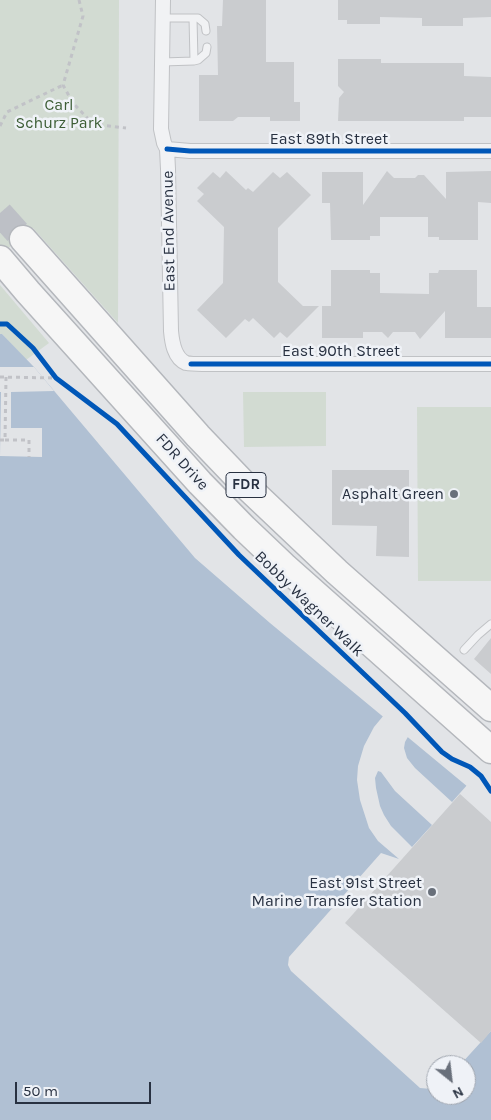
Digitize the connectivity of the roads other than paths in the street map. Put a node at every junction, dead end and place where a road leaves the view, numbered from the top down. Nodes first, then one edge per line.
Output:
1 (162, 0) edge
2 (162, 18) junction
3 (194, 18) junction
4 (206, 31) dead end
5 (207, 46) dead end
6 (194, 61) junction
7 (161, 62) junction
8 (168, 150) junction
9 (491, 151) edge
10 (23, 239) tunnel mouth
11 (0, 259) edge
12 (191, 364) joint
13 (491, 364) edge
14 (491, 624) edge
15 (464, 650) dead end
16 (491, 708) edge
17 (491, 750) edge

1 - 2 street, East End Avenue
2 - 3 lane
2 - 7 street, East End Avenue
3 - 4 lane
3 - 6 lane
5 - 6 lane
6 - 7 lane
7 - 8 street, East End Avenue
8 - 9 street, East 89th Street
8 - 12 street, East End Avenue
10 - 16 highway, FDR Drive / FDR
11 - 17 highway, FDR Drive / FDR
12 - 13 street, East 90th Street
14 - 15 lane

